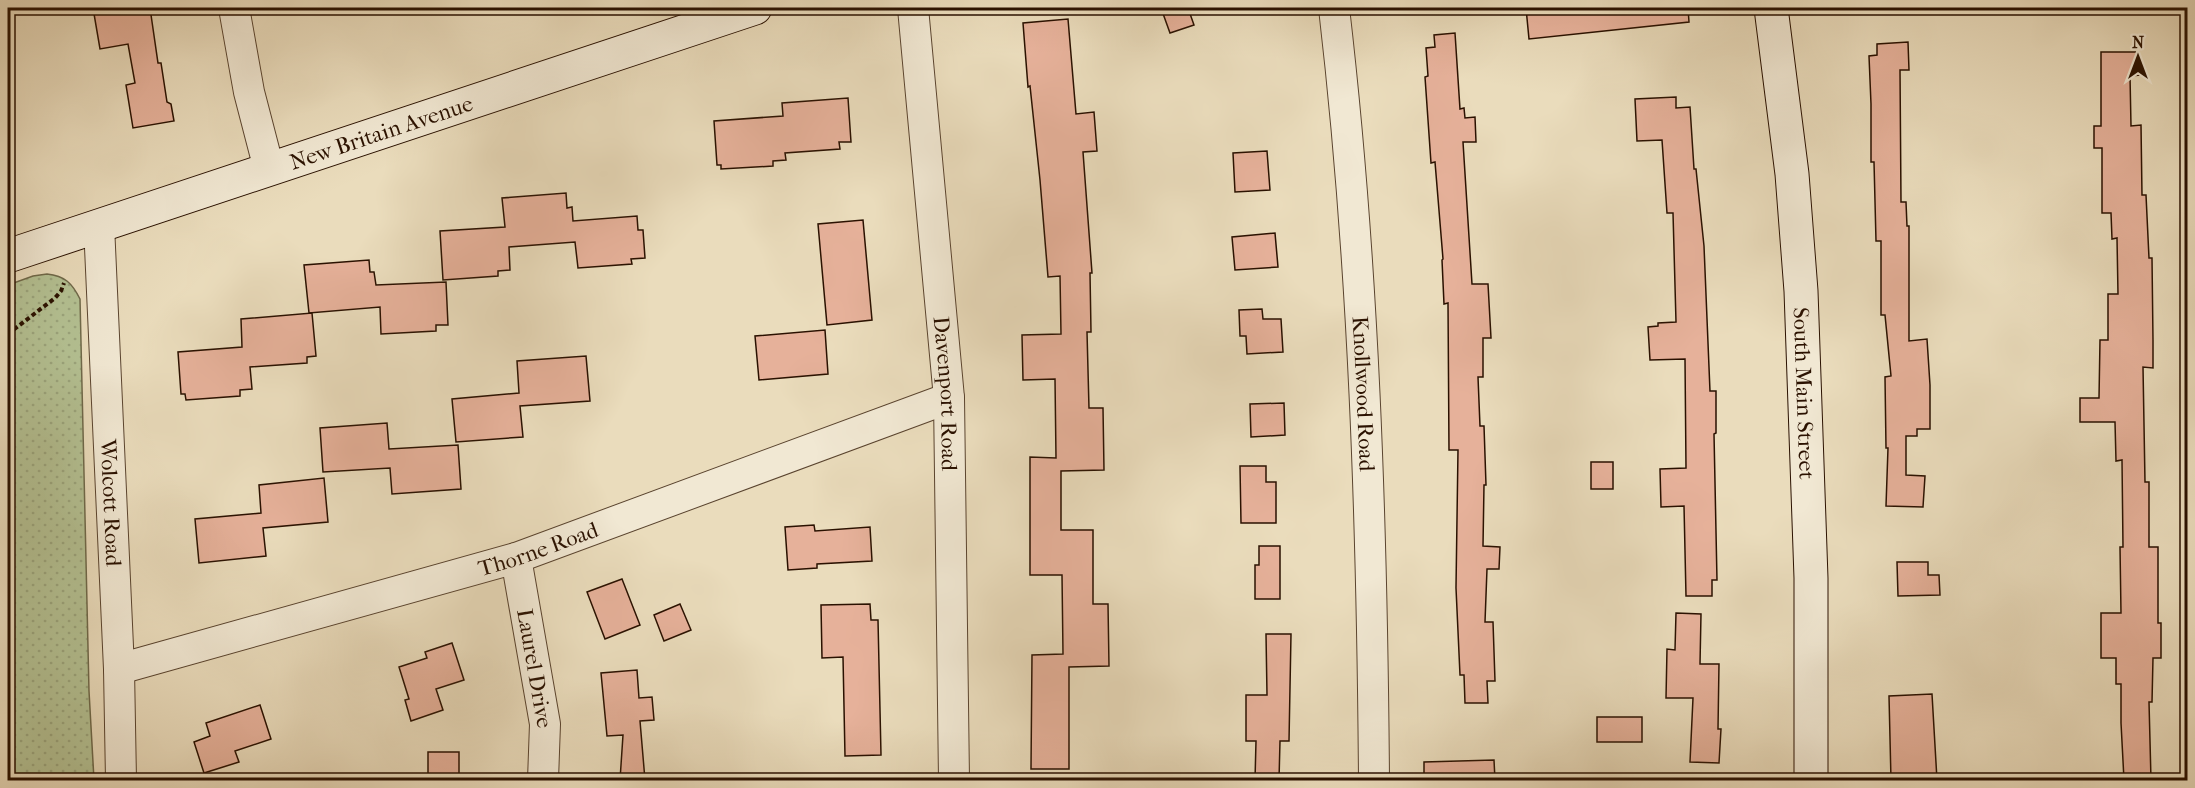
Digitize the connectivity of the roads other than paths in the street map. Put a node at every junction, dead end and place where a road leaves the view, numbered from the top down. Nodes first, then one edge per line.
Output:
1 (234, 8) edge
2 (755, 8) edge
3 (913, 8) edge
4 (1334, 8) edge
5 (1771, 8) edge
6 (269, 169) junction
7 (99, 225) junction
8 (8, 256) edge
9 (949, 398) junction
10 (516, 558) junction
11 (118, 669) junction
12 (121, 780) edge
13 (543, 780) edge
14 (954, 780) edge
15 (1374, 780) edge
16 (1811, 780) edge

1 - 6 street
2 - 6 main road, New Britain Avenue
3 - 9 street, Davenport Road
4 - 15 street, Knollwood Road
5 - 16 main road, South Main Street
6 - 7 main road, New Britain Avenue
7 - 8 main road, New Britain Avenue
7 - 11 street, Wolcott Road
9 - 10 street, Thorne Road
9 - 14 street, Davenport Road
10 - 11 street, Thorne Road
10 - 13 street, Laurel Drive
11 - 12 street, Wolcott Road

